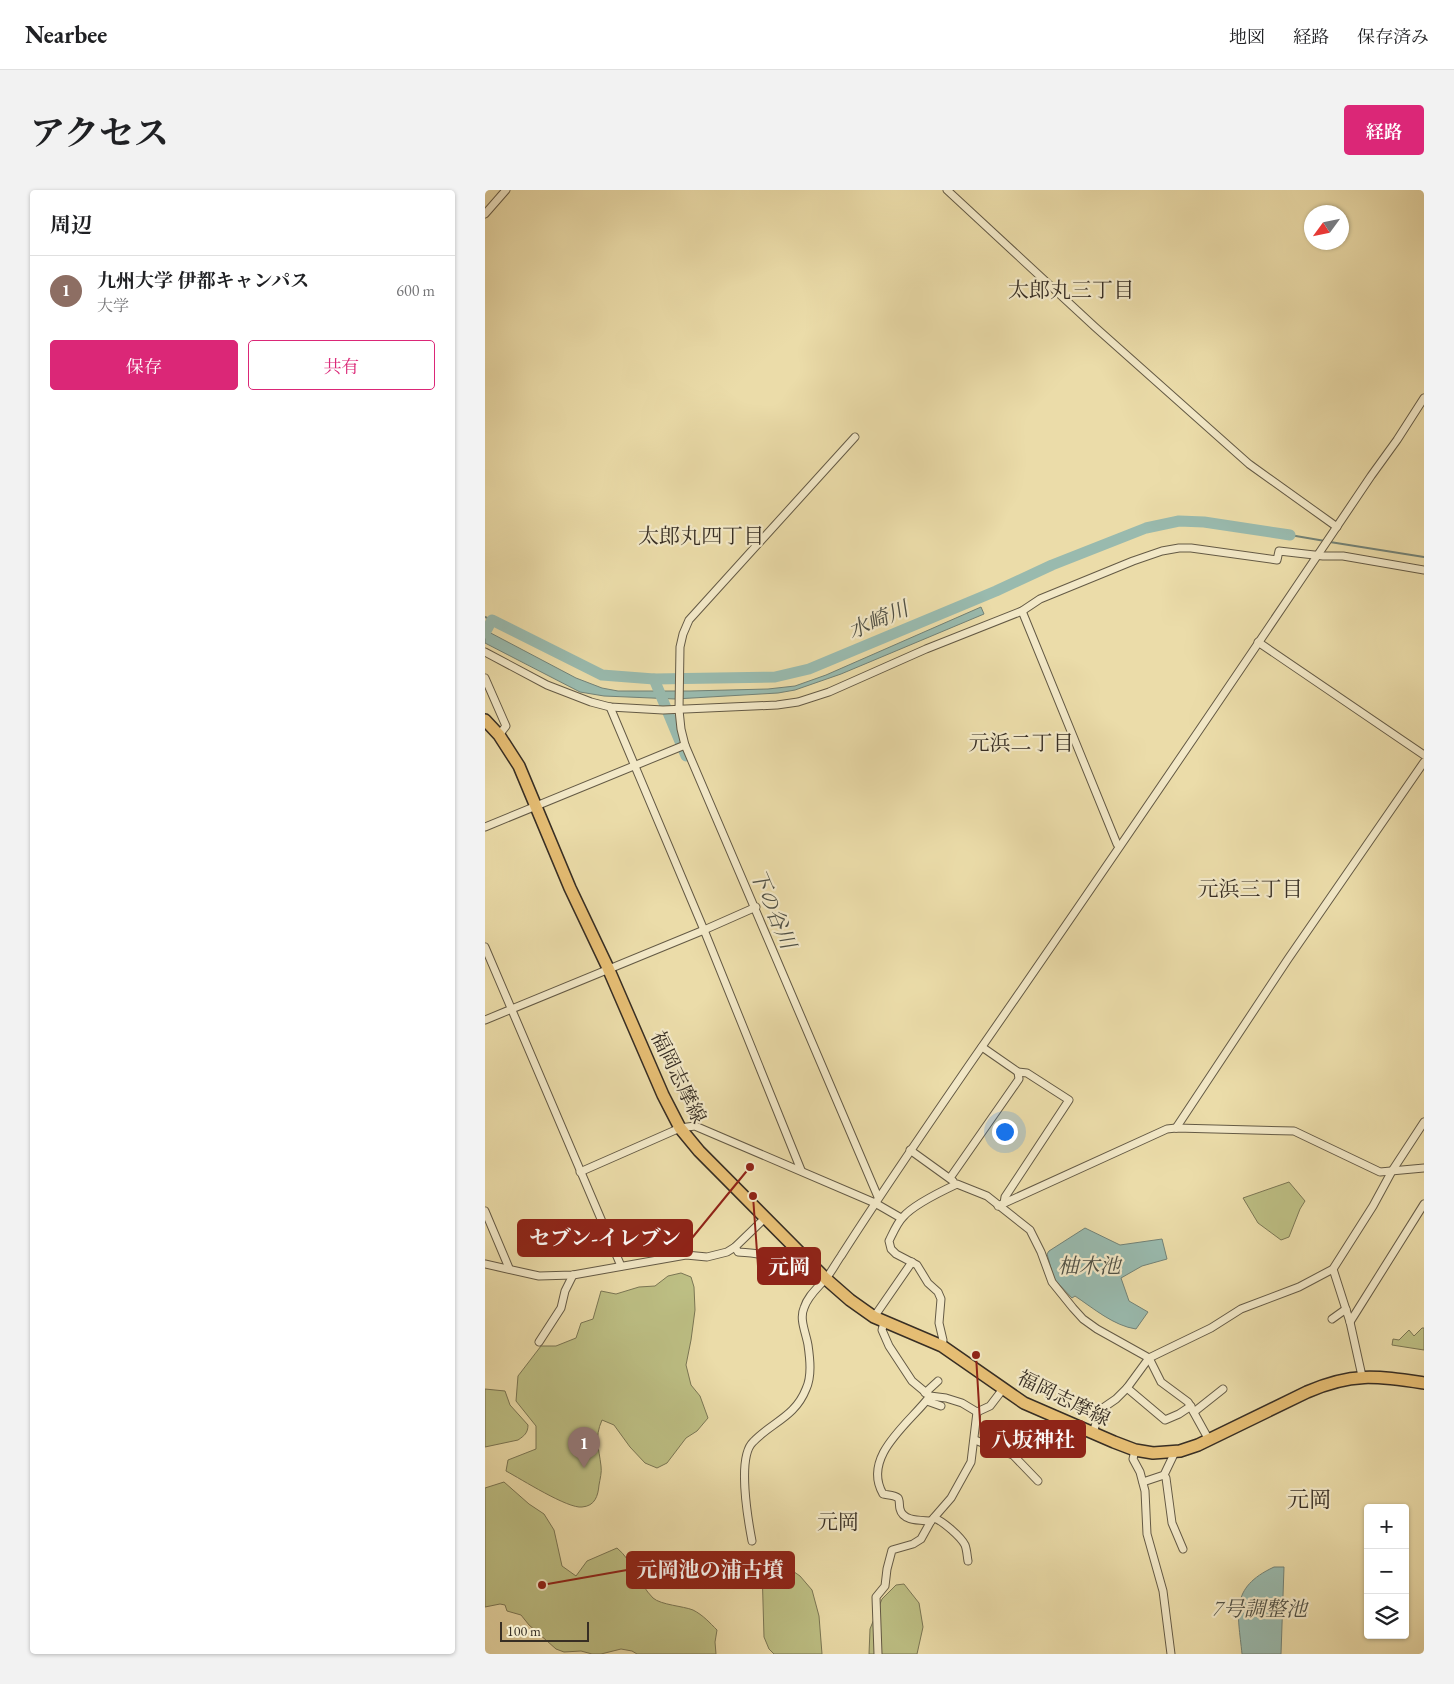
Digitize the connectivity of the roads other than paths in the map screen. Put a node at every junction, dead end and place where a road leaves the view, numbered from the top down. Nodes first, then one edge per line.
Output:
1 (507, 190) edge
2 (947, 190) edge
3 (485, 214) edge
4 (1424, 398) edge
5 (855, 437) dead end
6 (1337, 527) junction
7 (1318, 555) junction
8 (1424, 570) edge
9 (1022, 611) junction
10 (1258, 642) junction
11 (485, 652) edge
12 (485, 678) edge
13 (610, 707) junction
14 (679, 708) junction
15 (485, 720) edge
16 (499, 735) junction
17 (683, 746) junction
18 (1424, 755) edge
19 (1424, 762) edge
20 (635, 765) junction
21 (535, 806) junction
22 (485, 827) edge
23 (1119, 846) junction
24 (752, 908) junction
25 (704, 930) junction
26 (485, 947) edge
27 (608, 968) junction
28 (512, 1009) junction
29 (485, 1020) edge
30 (982, 1047) junction
31 (1018, 1072) junction
32 (1424, 1122) edge
33 (680, 1128) junction
34 (1176, 1128) junction
35 (910, 1150) junction
36 (1424, 1168) edge
37 (801, 1170) junction
38 (1392, 1171) junction
39 (581, 1172) junction
40 (950, 1178) junction
41 (957, 1184) junction
42 (877, 1200) junction
43 (1001, 1204) junction
44 (1424, 1204) edge
45 (485, 1211) edge
46 (765, 1218) junction
47 (901, 1218) junction
48 (735, 1247) junction
49 (912, 1262) junction
50 (485, 1264) edge
51 (811, 1264) junction
52 (621, 1266) junction
53 (509, 1268) junction
54 (1333, 1269) junction
55 (573, 1275) junction
56 (826, 1279) junction
57 (1346, 1309) junction
58 (1332, 1319) dead end
59 (879, 1320) junction
60 (1350, 1322) junction
61 (539, 1342) dead end
62 (942, 1346) junction
63 (1149, 1358) junction
64 (1362, 1376) junction
65 (938, 1381) dead end
66 (1424, 1383) edge
67 (1127, 1388) junction
68 (1003, 1389) junction
69 (1223, 1389) dead end
70 (927, 1397) junction
71 (941, 1406) dead end
72 (1192, 1408) junction
73 (977, 1412) junction
74 (1093, 1433) junction
75 (975, 1440) junction
76 (1209, 1440) junction
77 (1135, 1450) junction
78 (1175, 1452) junction
79 (1164, 1475) junction
80 (1038, 1481) dead end
81 (1143, 1482) junction
82 (933, 1520) junction
83 (752, 1541) dead end
84 (1183, 1549) dead end
85 (967, 1561) dead end
86 (878, 1654) edge
87 (1171, 1654) edge

1 - 3 street
2 - 6 street
4 - 6 street
5 - 14 street
6 - 7 street
7 - 8 street
7 - 9 street
7 - 10 street
9 - 14 street
9 - 23 street
10 - 18 street
10 - 23 street
11 - 13 street
12 - 16 street
13 - 14 street
13 - 20 street
14 - 17 street
15 - 16 main road, 福岡志摩線
16 - 21 main road, 福岡志摩線
17 - 20 street
17 - 24 street
19 - 34 street
20 - 21 street
20 - 25 street
21 - 22 street
21 - 27 main road, 福岡志摩線
23 - 30 street
24 - 25 street
24 - 42 street
25 - 27 street
25 - 37 street
26 - 28 street
27 - 28 street
27 - 33 main road, 福岡志摩線
28 - 29 street
28 - 39 street
30 - 31 street
30 - 35 street
31 - 40 street
31 - 43 street
32 - 38 street
33 - 37 street
33 - 39 street
33 - 46 main road, 福岡志摩線
34 - 38 street
34 - 43 street
35 - 40 street
35 - 42 street
36 - 38 street
37 - 42 street
38 - 54 street
39 - 52 street
40 - 41 street
41 - 43 street
41 - 47 street
42 - 47 street
42 - 56 street
43 - 63 street
44 - 60 street
45 - 53 street
46 - 48 street
46 - 51 main road, 福岡志摩線
47 - 49 street
48 - 51 street
48 - 52 street
49 - 59 street
49 - 62 street
50 - 53 street
51 - 56 main road, 福岡志摩線
52 - 55 street
53 - 55 street
54 - 57 street
54 - 63 street
55 - 61 street
56 - 59 main road, 福岡志摩線
56 - 83 street
57 - 58 street
57 - 60 street
59 - 62 main road, 福岡志摩線
59 - 70 street
60 - 64 street
62 - 68 main road, 福岡志摩線
63 - 67 street
63 - 72 street
64 - 66 main road, 福岡志摩線
64 - 76 main road, 福岡志摩線
65 - 70 street
67 - 72 street
67 - 74 street
68 - 73 street
68 - 74 main road, 福岡志摩線
69 - 72 street
70 - 71 street
70 - 73 street
70 - 82 street
72 - 76 street
73 - 75 street
74 - 77 main road, 福岡志摩線
75 - 80 street
75 - 82 street
76 - 78 main road, 福岡志摩線
77 - 78 main road, 福岡志摩線
77 - 81 street
78 - 79 street
79 - 81 street
79 - 84 street
81 - 87 street
82 - 85 street
82 - 86 street

